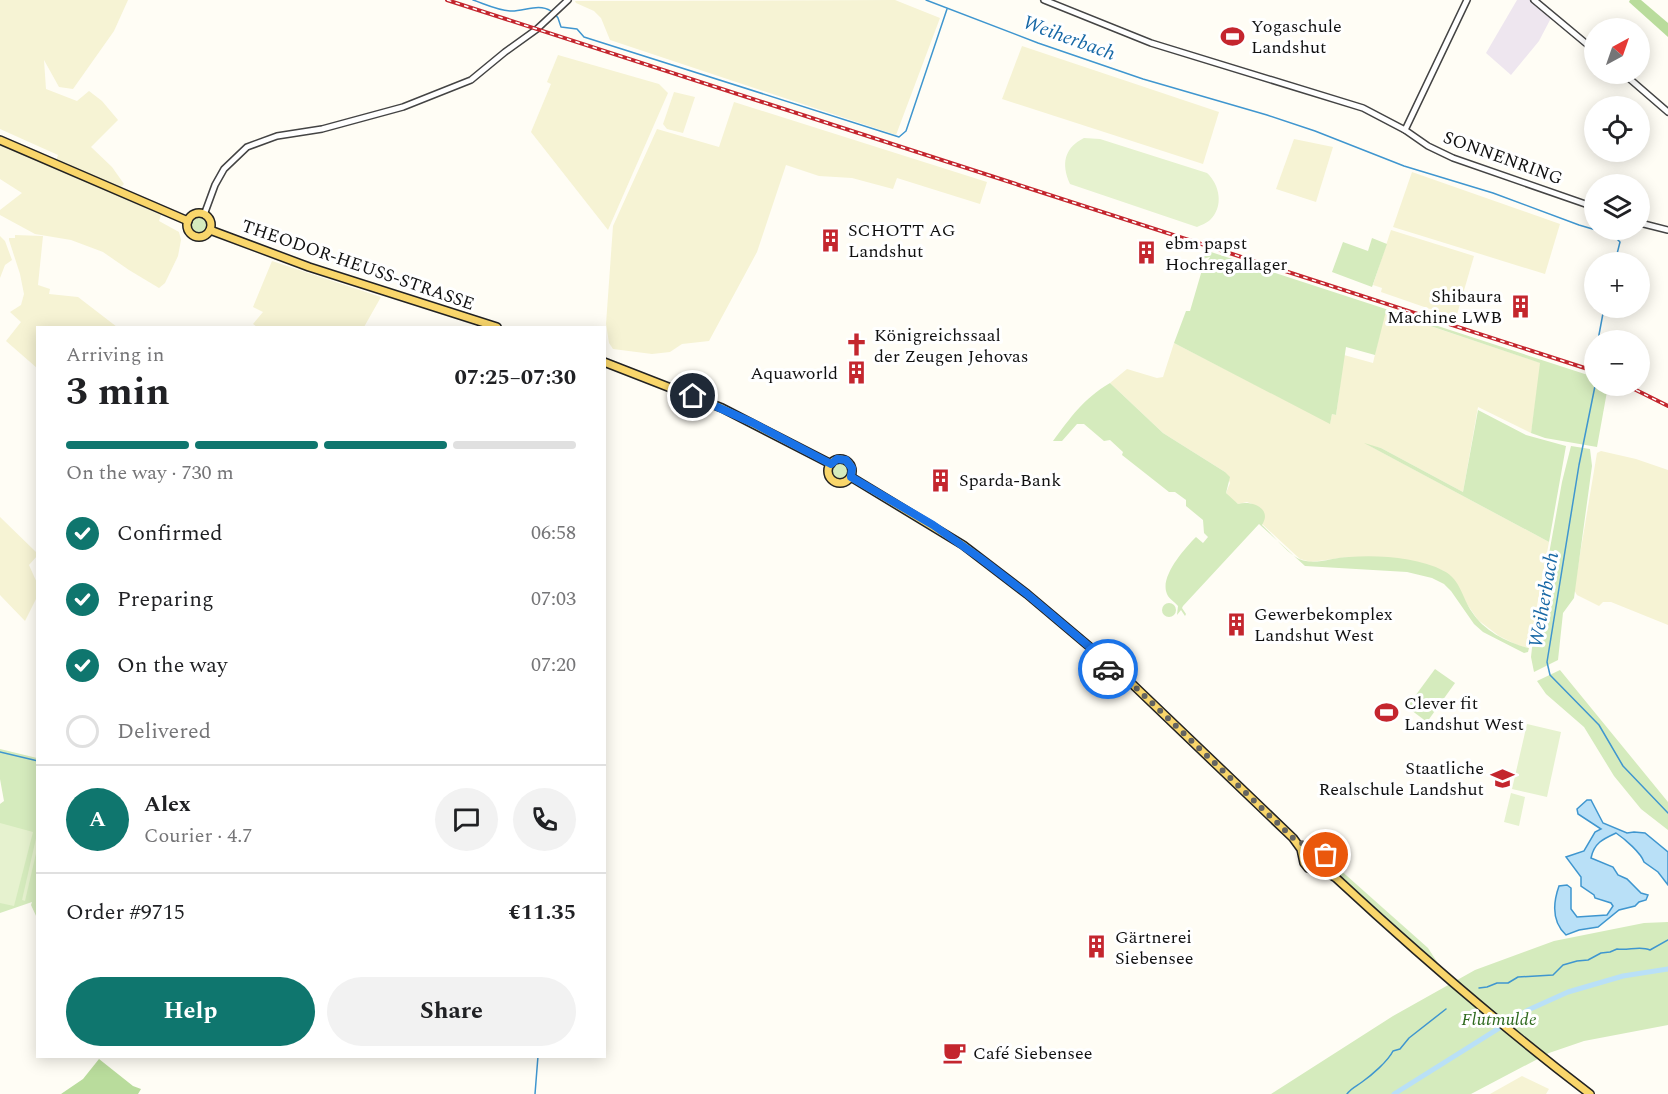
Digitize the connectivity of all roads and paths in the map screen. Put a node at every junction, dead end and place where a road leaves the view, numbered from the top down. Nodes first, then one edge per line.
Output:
1 (568, 0) edge
2 (1044, 0) edge
3 (1467, 0) edge
4 (1534, 0) edge
5 (1584, 42) edge
6 (1636, 84) edge
7 (1668, 112) edge
8 (1405, 130) junction
9 (0, 140) edge
10 (1584, 204) edge
11 (204, 214) junction
12 (188, 221) junction
13 (1650, 226) edge
14 (210, 230) junction
15 (1668, 230) edge
16 (494, 326) edge
17 (606, 363) edge
18 (831, 464) junction
19 (851, 477) junction
20 (1110, 664) junction
21 (1128, 680) junction
22 (1293, 838) junction
23 (1312, 848) junction
24 (1304, 855) junction
25 (1323, 866) junction
26 (1590, 1094) edge

1 - 11 street
2 - 8 street, SONNENRING
3 - 8 street
4 - 5 street
6 - 7 street
8 - 10 street, SONNENRING
9 - 12 main road
11 - 12 main road
11 - 14 main road
12 - 14 main road
13 - 15 street
14 - 16 main road, THEODOR-HEUSS-STRASSE
17 - 18 main road
18 - 19 main road
18 - 19 main road
19 - 20 main road
20 - 21 main road
20 - 21 main road
21 - 22 main road
22 - 23 main road
22 - 24 main road
23 - 24 main road
23 - 25 main road
24 - 25 main road
25 - 26 main road

